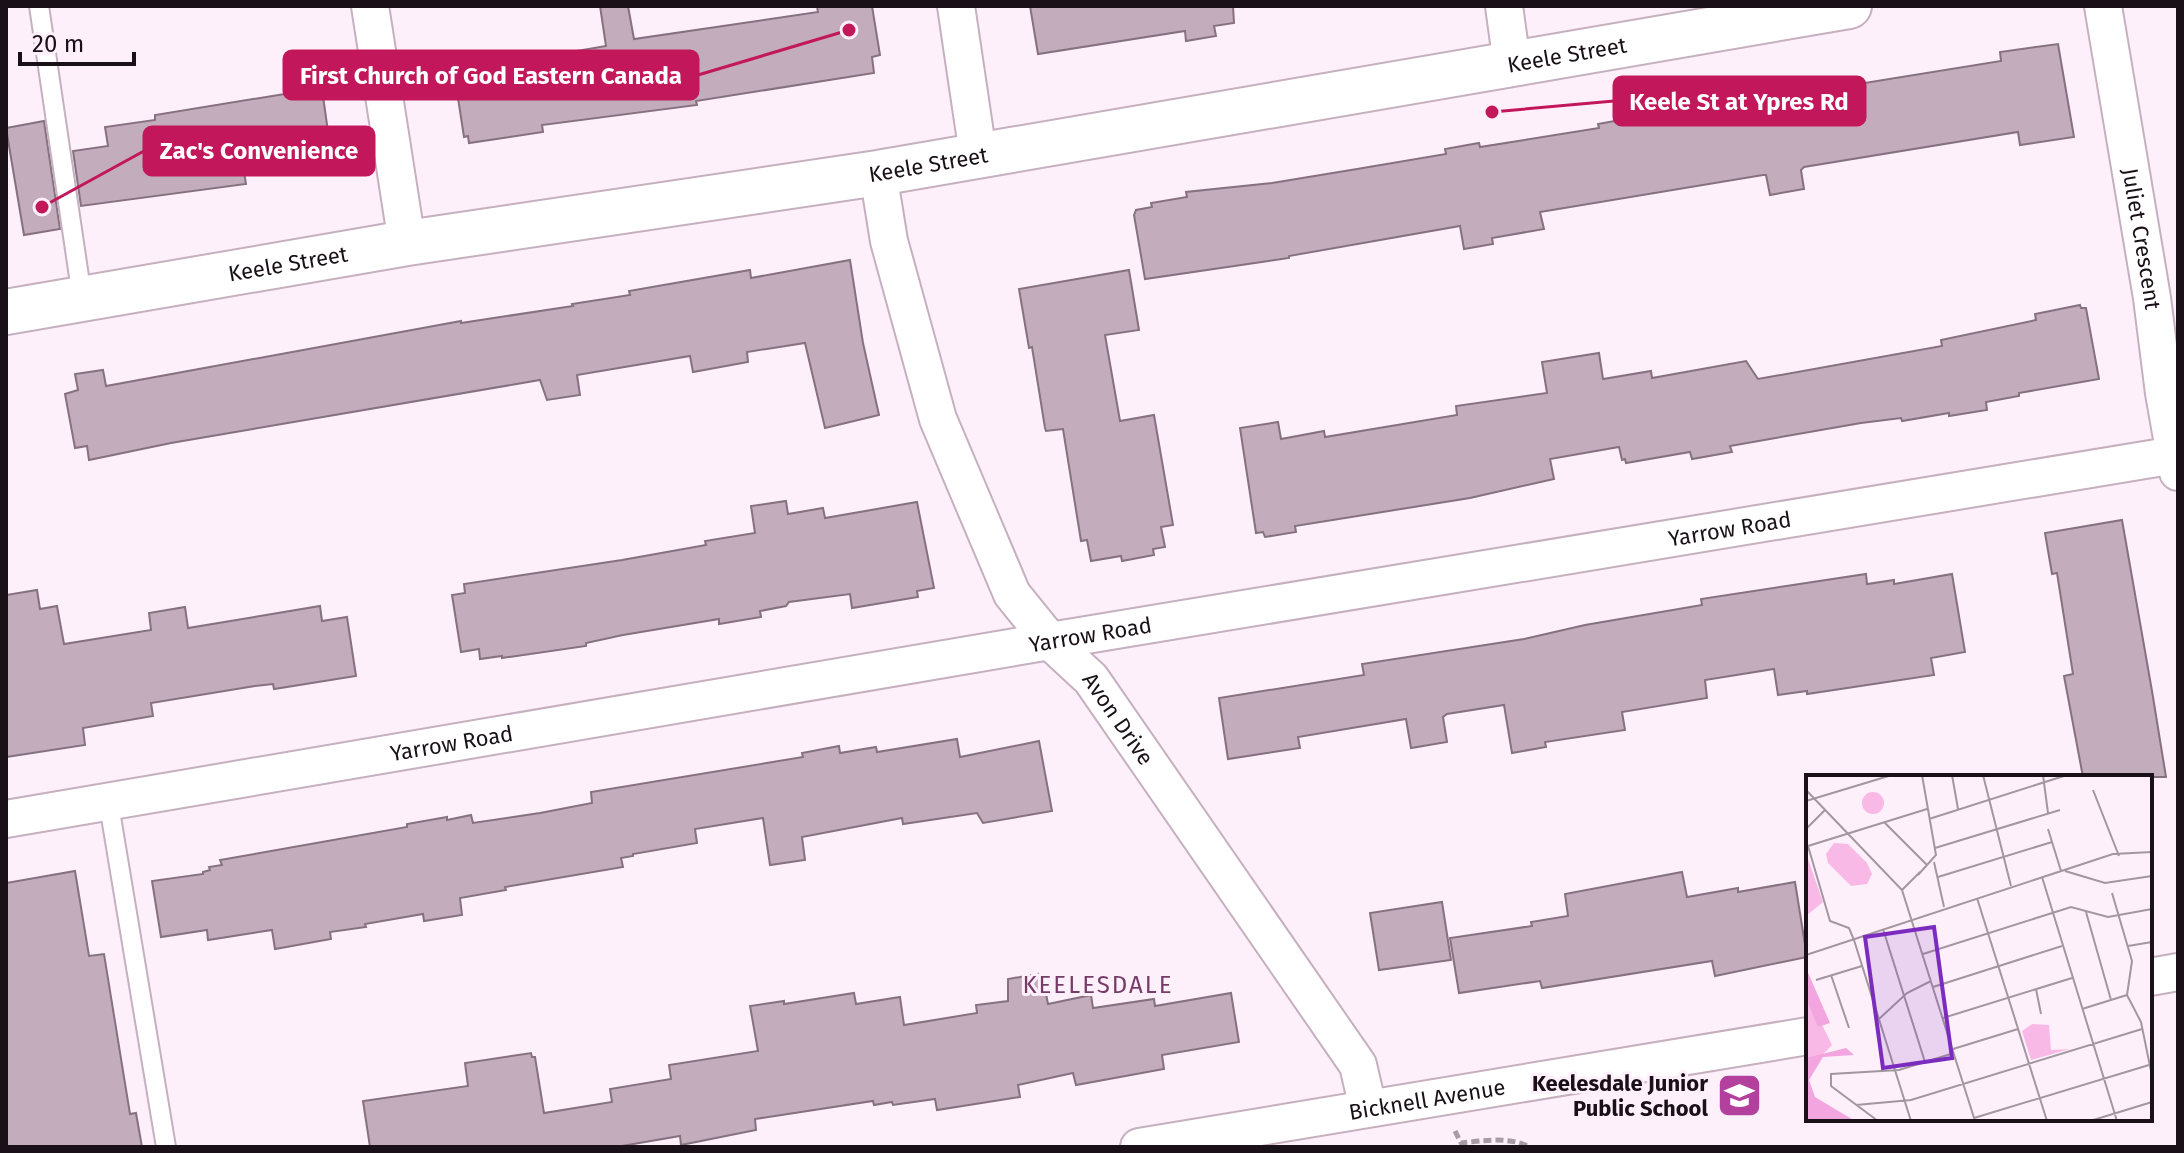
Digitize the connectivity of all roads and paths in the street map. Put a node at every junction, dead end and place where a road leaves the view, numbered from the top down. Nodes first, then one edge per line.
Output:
1 (39, 6) edge
2 (370, 6) edge
3 (956, 6) edge
4 (1504, 6) edge
5 (1849, 6) edge
6 (2103, 6) edge
7 (1512, 64) junction
8 (978, 154) junction
9 (878, 173) junction
10 (407, 243) junction
11 (82, 297) junction
12 (6, 312) edge
13 (2177, 463) edge
14 (1050, 641) junction
15 (108, 799) junction
16 (6, 819) edge
17 (2178, 972) edge
18 (2152, 977) edge
19 (1806, 1036) edge
20 (1368, 1108) junction
21 (1454, 1126) dead end
22 (166, 1147) edge
23 (1139, 1147) edge
24 (1529, 1147) edge

1 - 11 lane
2 - 10 street
3 - 8 street
4 - 7 street
5 - 7 main road, Keele Street
6 - 13 street, Juliet Crescent
7 - 8 main road, Keele Street
8 - 9 main road, Keele Street
9 - 10 main road, Keele Street
9 - 14 street, Avon Drive
10 - 11 main road, Keele Street
11 - 12 main road, Keele Street
13 - 14 street, Yarrow Road
14 - 15 street, Yarrow Road
14 - 20 street, Avon Drive
15 - 16 street, Yarrow Road
15 - 22 lane
17 - 18 street
19 - 20 street, Bicknell Avenue
20 - 23 street, Bicknell Avenue
21 - 24 path

